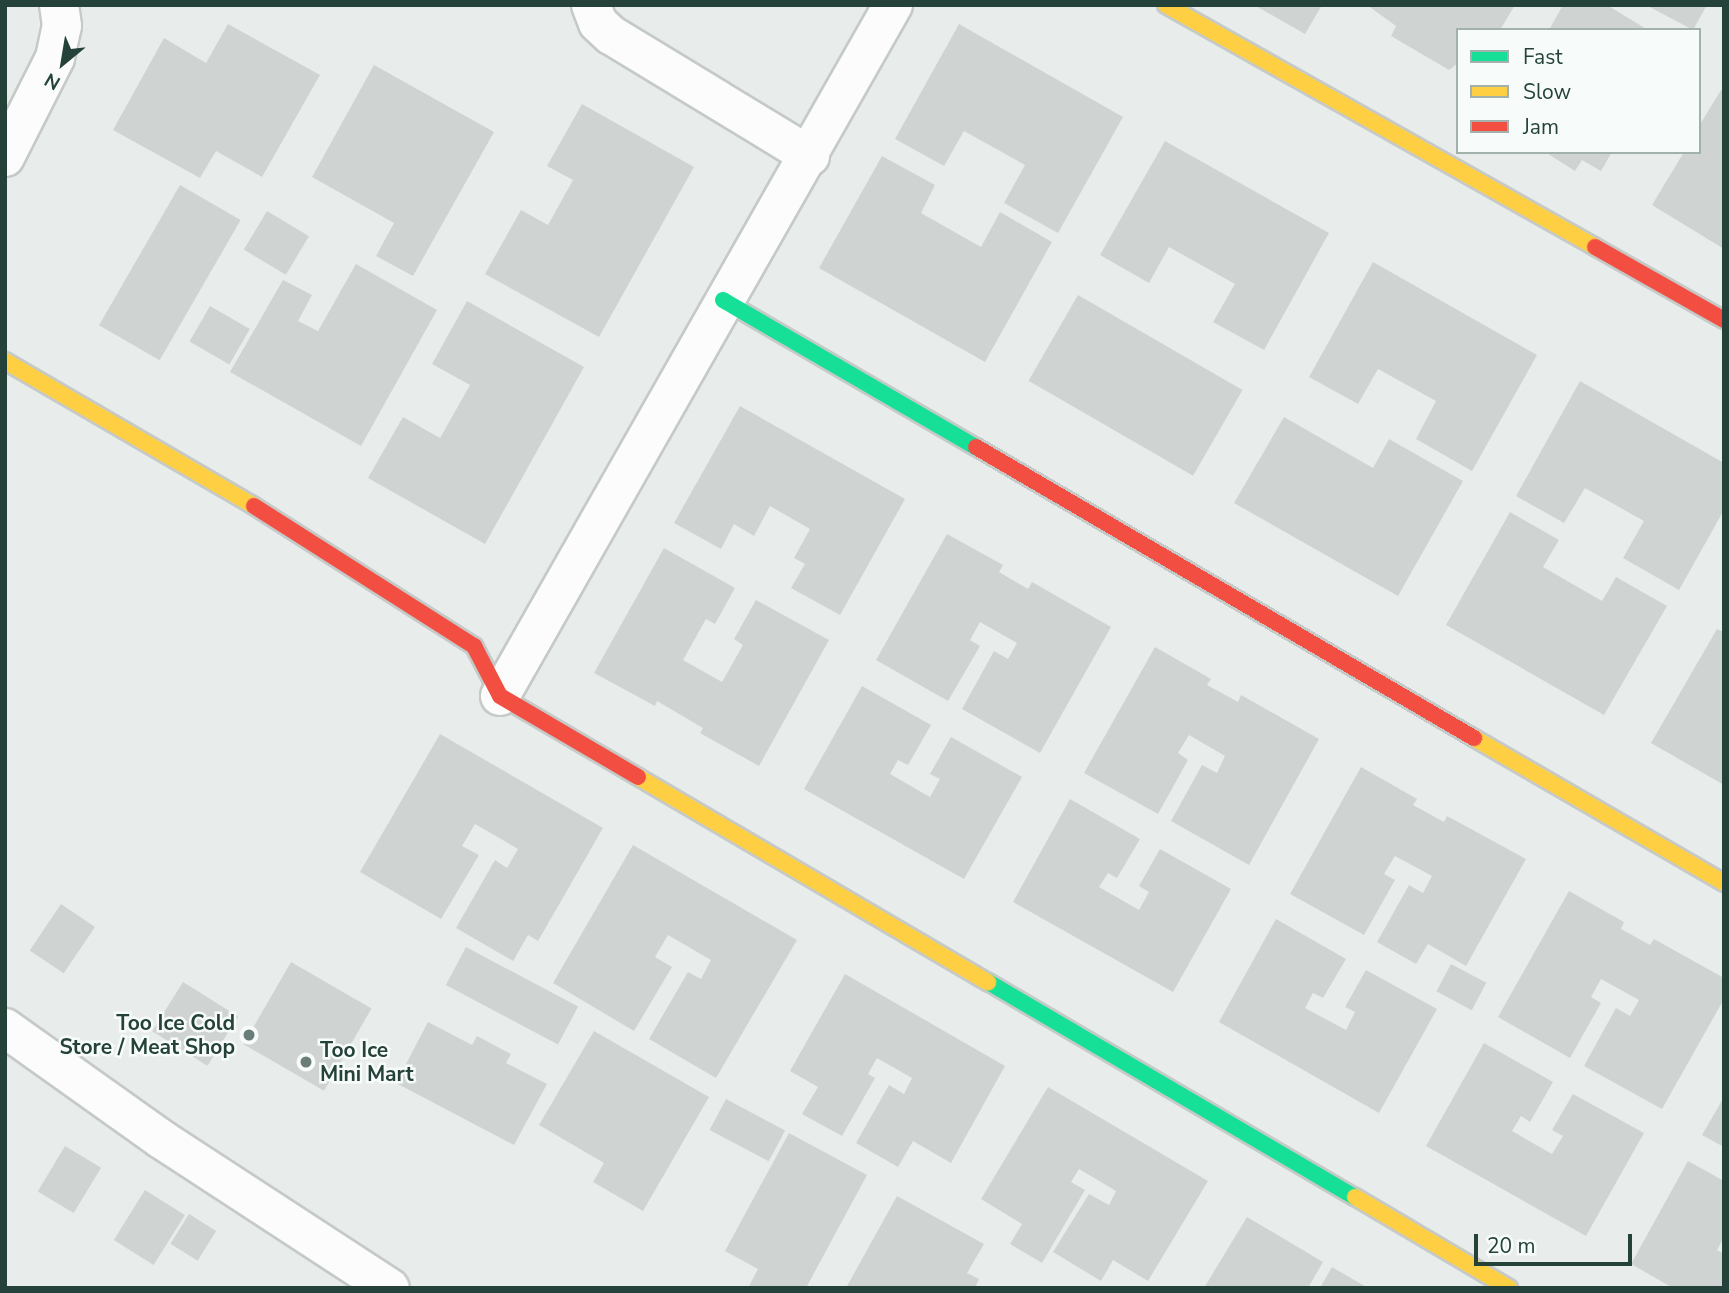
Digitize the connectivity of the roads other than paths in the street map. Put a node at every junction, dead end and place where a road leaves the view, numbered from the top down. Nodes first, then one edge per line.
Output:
1 (59, 5) edge
2 (591, 5) edge
3 (893, 5) edge
4 (1166, 5) edge
5 (810, 156) junction
6 (5, 157) edge
7 (723, 300) junction
8 (1724, 320) edge
9 (5, 361) edge
10 (500, 696) junction
11 (1724, 883) edge
12 (5, 1028) edge
13 (390, 1288) edge
14 (1509, 1288) edge

1 - 6 street
2 - 5 street
3 - 5 street
4 - 8 street
5 - 7 street
7 - 10 street
7 - 11 street
9 - 10 street
10 - 14 street
12 - 13 street

